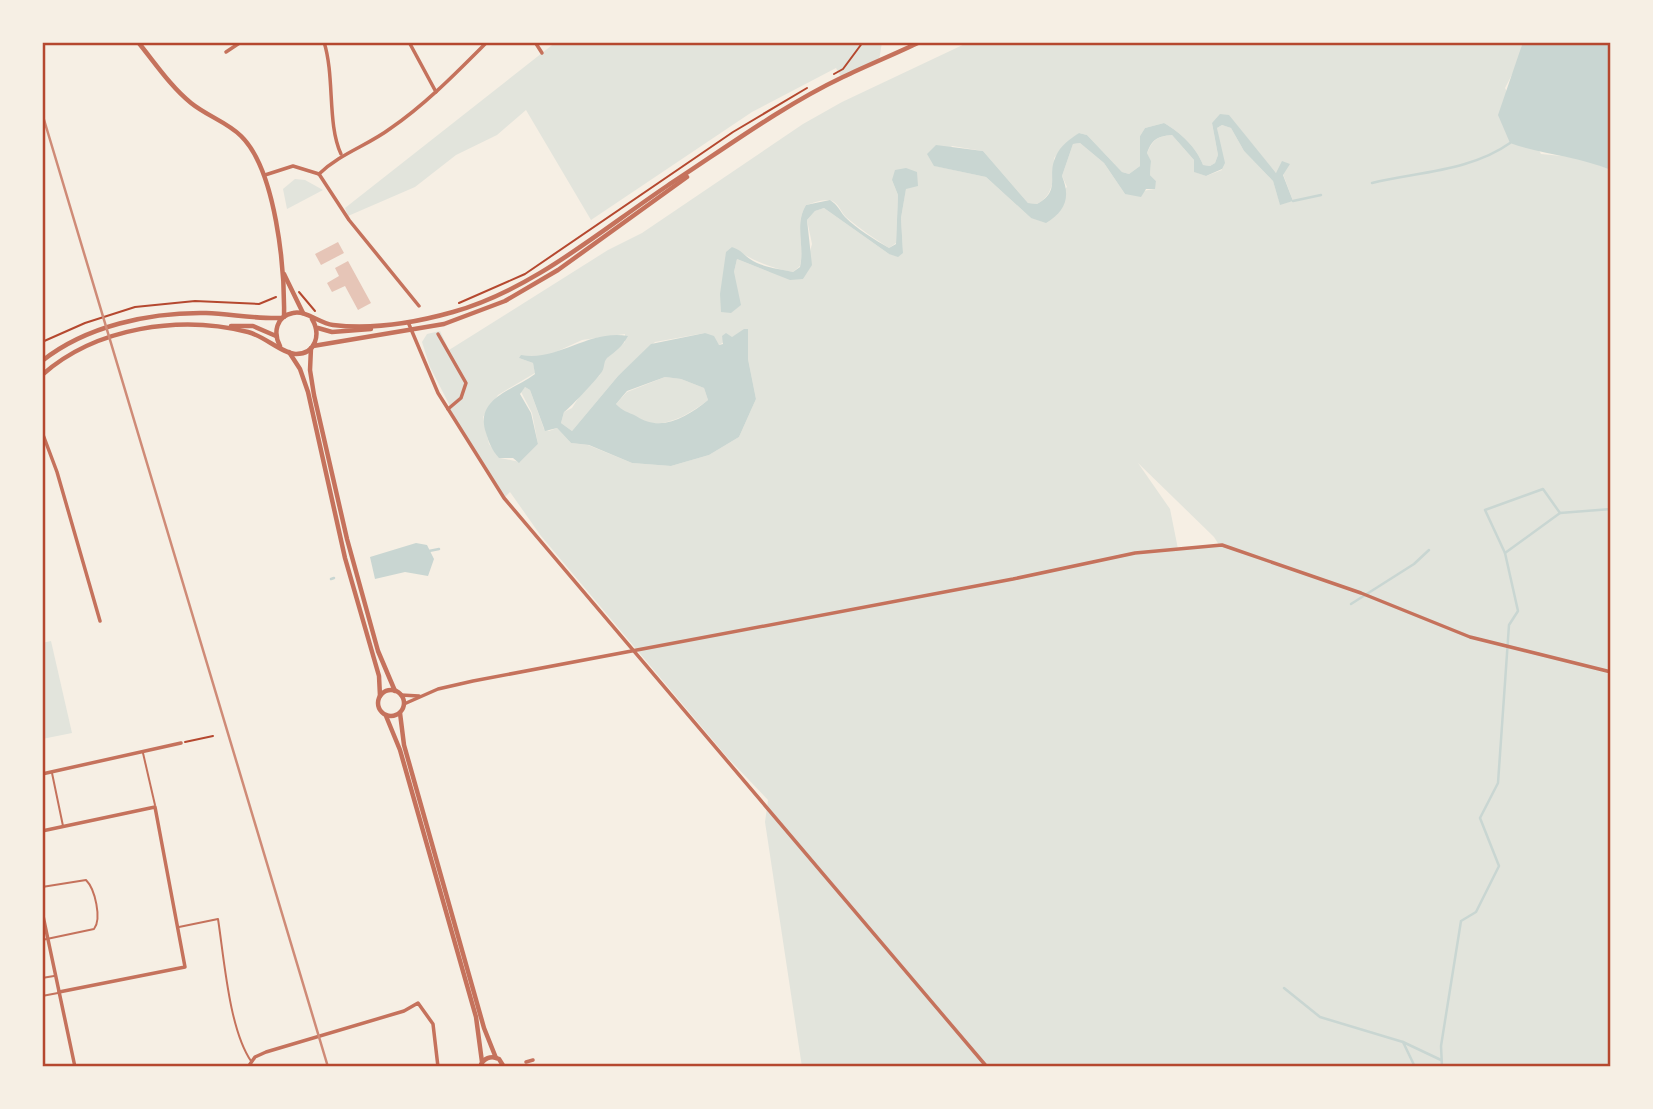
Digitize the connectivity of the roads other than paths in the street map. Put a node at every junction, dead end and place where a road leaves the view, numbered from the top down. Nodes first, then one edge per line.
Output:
1 (138, 42) edge
2 (242, 42) edge
3 (324, 42) edge
4 (409, 42) edge
5 (487, 42) edge
6 (535, 42) edge
7 (920, 42) edge
8 (226, 52) dead end
9 (542, 53) dead end
10 (436, 92) junction
11 (341, 154) junction
12 (692, 172) junction
13 (319, 174) junction
14 (265, 175) junction
15 (281, 267) junction
16 (419, 306) dead end
17 (303, 314) junction
18 (283, 318) junction
19 (312, 319) junction
20 (408, 322) junction
21 (396, 325) junction
22 (227, 326) junction
23 (316, 327) junction
24 (411, 331) junction
25 (438, 334) dead end
26 (276, 337) junction
27 (280, 346) junction
28 (312, 347) junction
29 (289, 352) junction
30 (42, 361) edge
31 (42, 375) edge
32 (448, 409) junction
33 (42, 432) edge
34 (100, 621) dead end
35 (631, 650) junction
36 (1611, 672) edge
37 (395, 691) junction
38 (401, 695) junction
39 (380, 696) junction
40 (421, 696) junction
41 (404, 704) junction
42 (400, 713) junction
43 (386, 716) junction
44 (181, 743) road end
45 (143, 752) junction
46 (52, 771) junction
47 (42, 774) edge
48 (155, 807) junction
49 (63, 827) junction
50 (42, 831) edge
51 (42, 887) edge
52 (42, 911) edge
53 (178, 927) junction
54 (48, 939) junction
55 (42, 940) edge
56 (55, 975) junction
57 (42, 978) edge
58 (59, 992) junction
59 (42, 996) edge
60 (496, 1058) junction
61 (251, 1060) junction
62 (533, 1060) dead end
63 (526, 1062) dead end
64 (481, 1066) edge
65 (75, 1067) edge
66 (248, 1067) edge
67 (438, 1067) edge
68 (504, 1067) edge
69 (987, 1067) edge

1 - 14 street
2 - 8 street
3 - 11 street
4 - 10 street
5 - 10 street
6 - 9 street
7 - 12 street
10 - 11 street
11 - 13 street
12 - 20 street
12 - 24 street
13 - 14 street
13 - 16 street
14 - 15 street
15 - 17 street
15 - 18 street
17 - 18 street
17 - 19 street
18 - 26 street
18 - 30 street
19 - 21 street
19 - 23 street
20 - 21 street
20 - 24 street
21 - 23 street
22 - 26 street
22 - 27 street
22 - 31 street
23 - 28 street
24 - 28 street
24 - 32 street
25 - 32 street
26 - 27 street
27 - 29 street
28 - 29 street
28 - 37 street
29 - 39 street
32 - 35 street
33 - 34 street
35 - 36 street
35 - 40 street
35 - 69 street
37 - 38 street
37 - 39 street
38 - 40 street
38 - 41 street
39 - 43 street
40 - 41 street
41 - 42 street
42 - 43 street
42 - 60 street
43 - 64 street
44 - 45 street
45 - 46 street
45 - 48 lane
46 - 47 street
46 - 49 lane
48 - 49 street
48 - 53 street
49 - 50 street
51 - 54 lane
52 - 54 street
53 - 58 street
53 - 61 lane
54 - 55 lane
54 - 56 street
56 - 57 lane
56 - 58 street
58 - 59 lane
58 - 65 street
60 - 64 street
60 - 68 street
61 - 66 street
61 - 67 street
62 - 63 street

